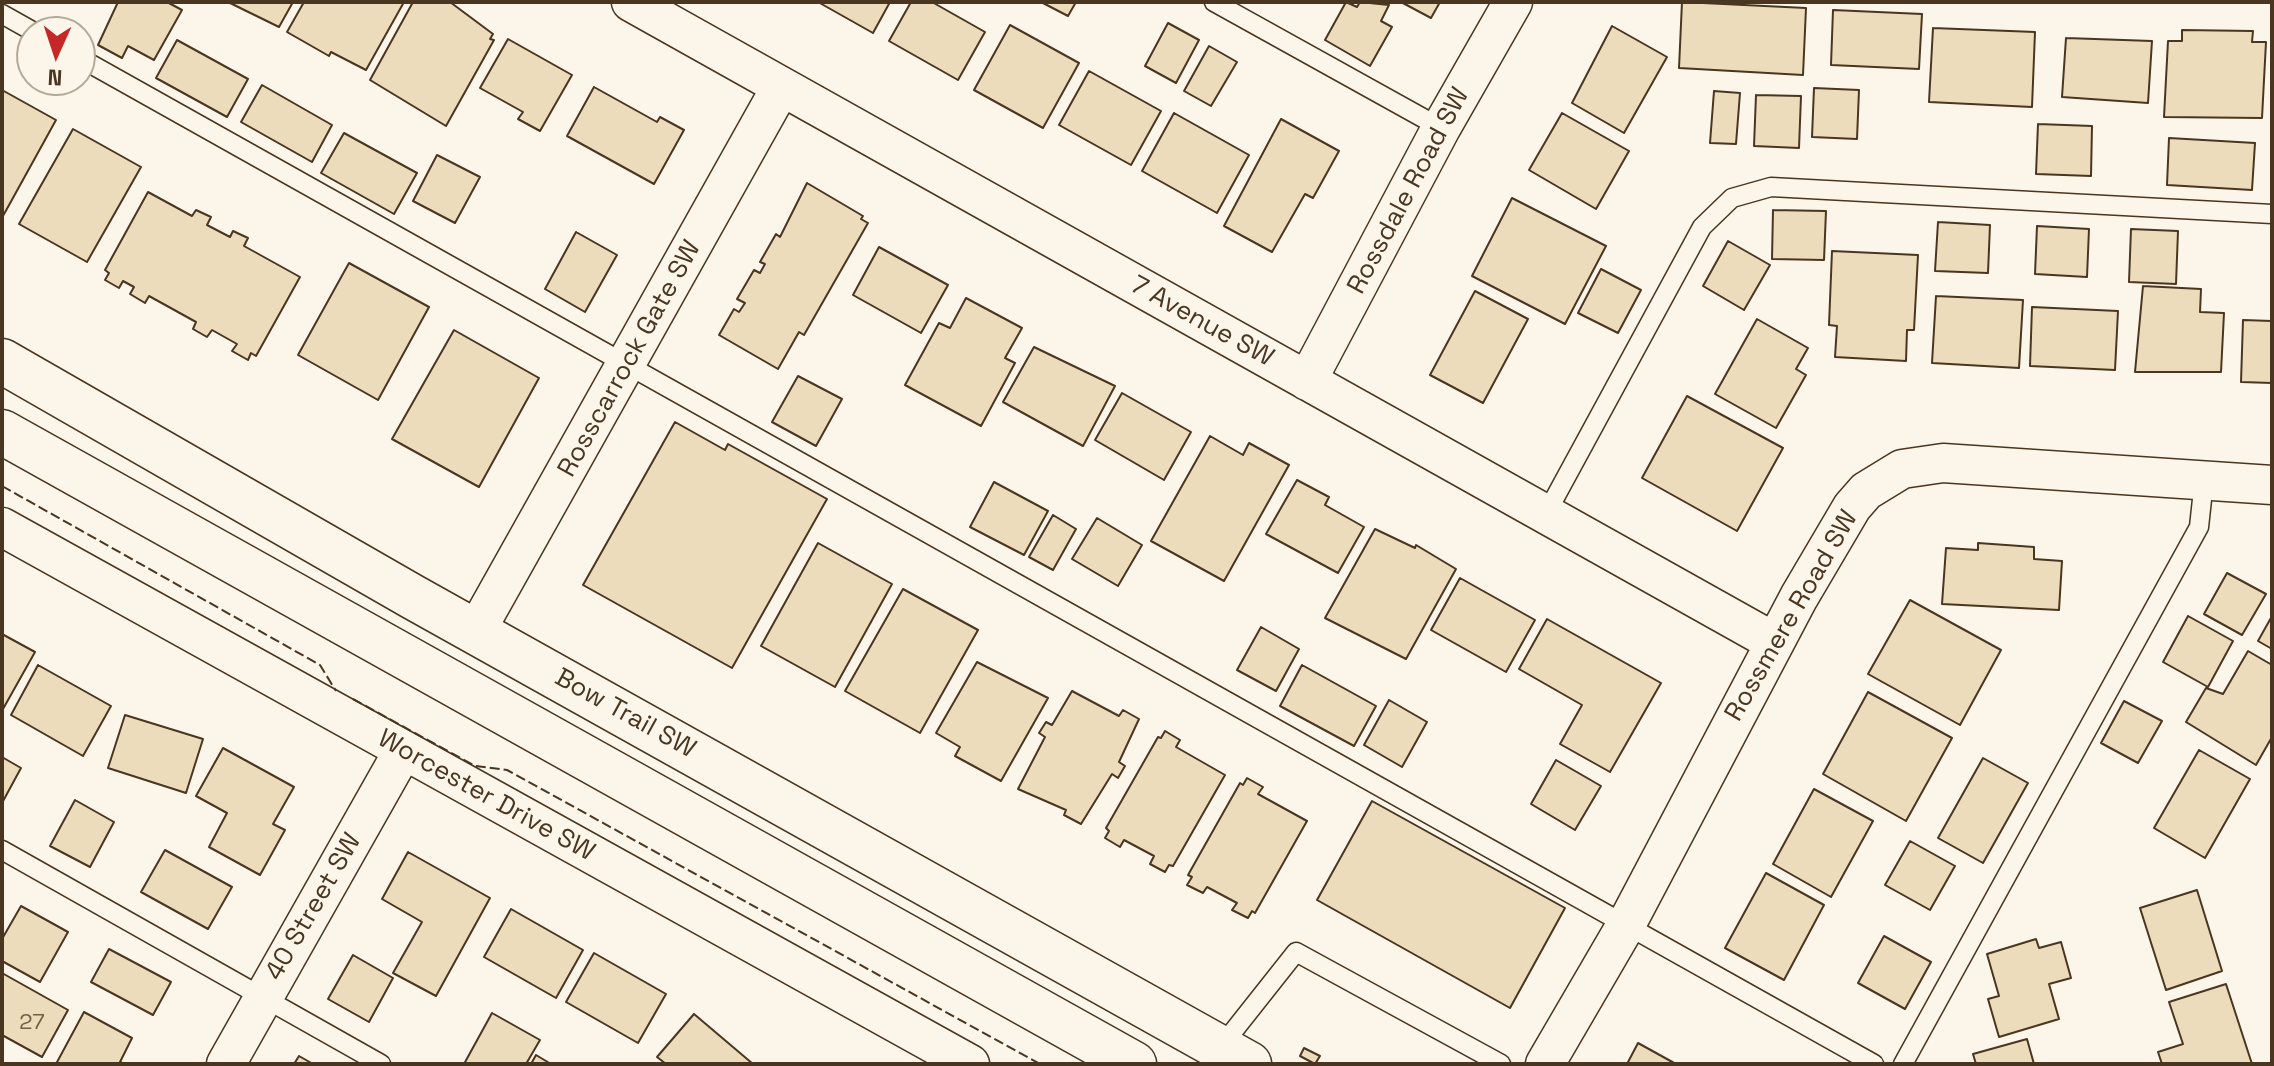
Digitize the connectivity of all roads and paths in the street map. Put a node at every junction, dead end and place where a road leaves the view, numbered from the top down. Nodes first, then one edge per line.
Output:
1 (631, 2) edge
2 (1214, 2) edge
3 (1513, 2) edge
4 (96, 67) edge
5 (781, 87) junction
6 (1441, 128) junction
7 (2272, 214) edge
8 (2, 361) edge
9 (630, 363) junction
10 (1307, 381) junction
11 (2, 432) edge
12 (2204, 481) junction
13 (2272, 485) edge
14 (1546, 514) junction
15 (2, 527) edge
16 (476, 631) junction
17 (1774, 642) junction
18 (403, 751) junction
19 (2, 850) edge
20 (1626, 925) junction
21 (263, 998) junction
22 (1235, 1056) edge
23 (226, 1064) edge
24 (381, 1064) edge
25 (970, 1064) edge
26 (1134, 1064) edge
27 (1501, 1064) edge
28 (1545, 1064) edge
29 (1874, 1064) edge
30 (1903, 1064) edge

1 - 5 street, 7 Avenue SW
2 - 6 lane
3 - 6 street, Rossdale Road SW
4 - 9 lane
5 - 9 street, Rosscarrock Gate SW
5 - 10 street, 7 Avenue SW
6 - 10 street, Rossdale Road SW
7 - 14 lane
8 - 16 main road, Bow Trail SW
9 - 16 street, Rosscarrock Gate SW
9 - 20 lane
10 - 14 street, 7 Avenue SW
11 - 26 main road
12 - 13 street, Rossmere Road SW
12 - 17 street, Rossmere Road SW
12 - 30 lane
14 - 17 street, 7 Avenue SW
15 - 18 street, Worcester Drive SW
16 - 22 main road, Bow Trail SW
17 - 20 street, Rossmere Road SW
18 - 21 street, 40 Street SW
18 - 25 street, Worcester Drive SW
19 - 21 lane
20 - 28 street, Rossmere Road SW
20 - 29 lane
21 - 23 street, 40 Street SW
21 - 24 lane
22 - 27 lane

